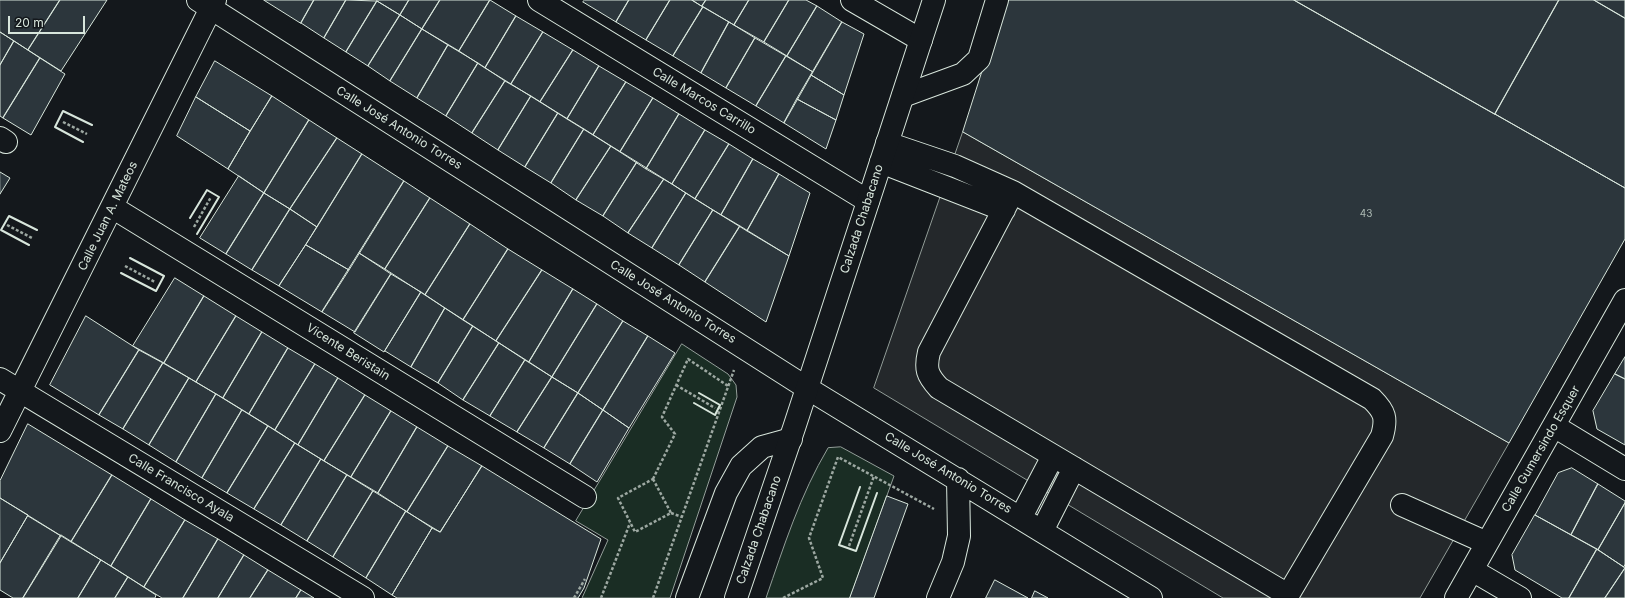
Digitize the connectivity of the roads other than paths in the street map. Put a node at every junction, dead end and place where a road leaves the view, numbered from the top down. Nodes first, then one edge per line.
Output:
1 (539, 0) edge
2 (852, 0) edge
3 (934, 0) edge
4 (997, 0) edge
5 (208, 3) edge
6 (921, 40) junction
7 (903, 96) junction
8 (884, 153) junction
9 (868, 201) junction
10 (1009, 201) junction
11 (112, 207) junction
12 (1625, 300) edge
13 (0, 379) edge
14 (808, 388) junction
15 (20, 391) junction
16 (1554, 426) junction
17 (0, 431) edge
18 (791, 439) junction
19 (1053, 456) junction
20 (1074, 468) junction
21 (1625, 469) edge
22 (958, 479) junction
23 (584, 497) dead end
24 (1402, 505) dead end
25 (1020, 517) junction
26 (1042, 531) junction
27 (1487, 543) junction
28 (1472, 570) junction
29 (1292, 597) edge
30 (363, 598) edge
31 (687, 598) edge
32 (736, 598) edge
33 (938, 598) edge
34 (1151, 598) edge
35 (1456, 598) edge
36 (1520, 598) edge

1 - 9 street, Calle Marcos Carrillo
2 - 6 street
3 - 6 street, Calzada Chabacano
4 - 7 street
5 - 11 street, Calle Juan A. Mateos
5 - 14 street, Calle José Antonio Torres
6 - 7 street, Calzada Chabacano
7 - 8 street, Calzada Chabacano
8 - 9 street, Calzada Chabacano
8 - 10 street
9 - 14 street, Calzada Chabacano
10 - 19 street
10 - 29 street
11 - 15 street, Calle Juan A. Mateos
11 - 23 street, Vicente Beristain
12 - 16 street, Calle Gumersindo Esquer
13 - 15 street, Calle Francisco Ayala
14 - 18 street, Calzada Chabacano
14 - 22 street, Calle José Antonio Torres
15 - 17 street, Calle Juan A. Mateos
15 - 30 street, Calle Francisco Ayala
16 - 21 street
16 - 27 street, Calle Gumersindo Esquer
18 - 31 street
18 - 32 street, Calzada Chabacano
19 - 20 street
19 - 25 street
20 - 26 street
20 - 29 street
22 - 25 street, Calle José Antonio Torres
22 - 33 street
24 - 27 street
25 - 26 street, Calle José Antonio Torres
26 - 34 street, Calle José Antonio Torres
27 - 28 street, Calle Gumersindo Esquer
28 - 35 street, Calle Gumersindo Esquer
28 - 36 street

